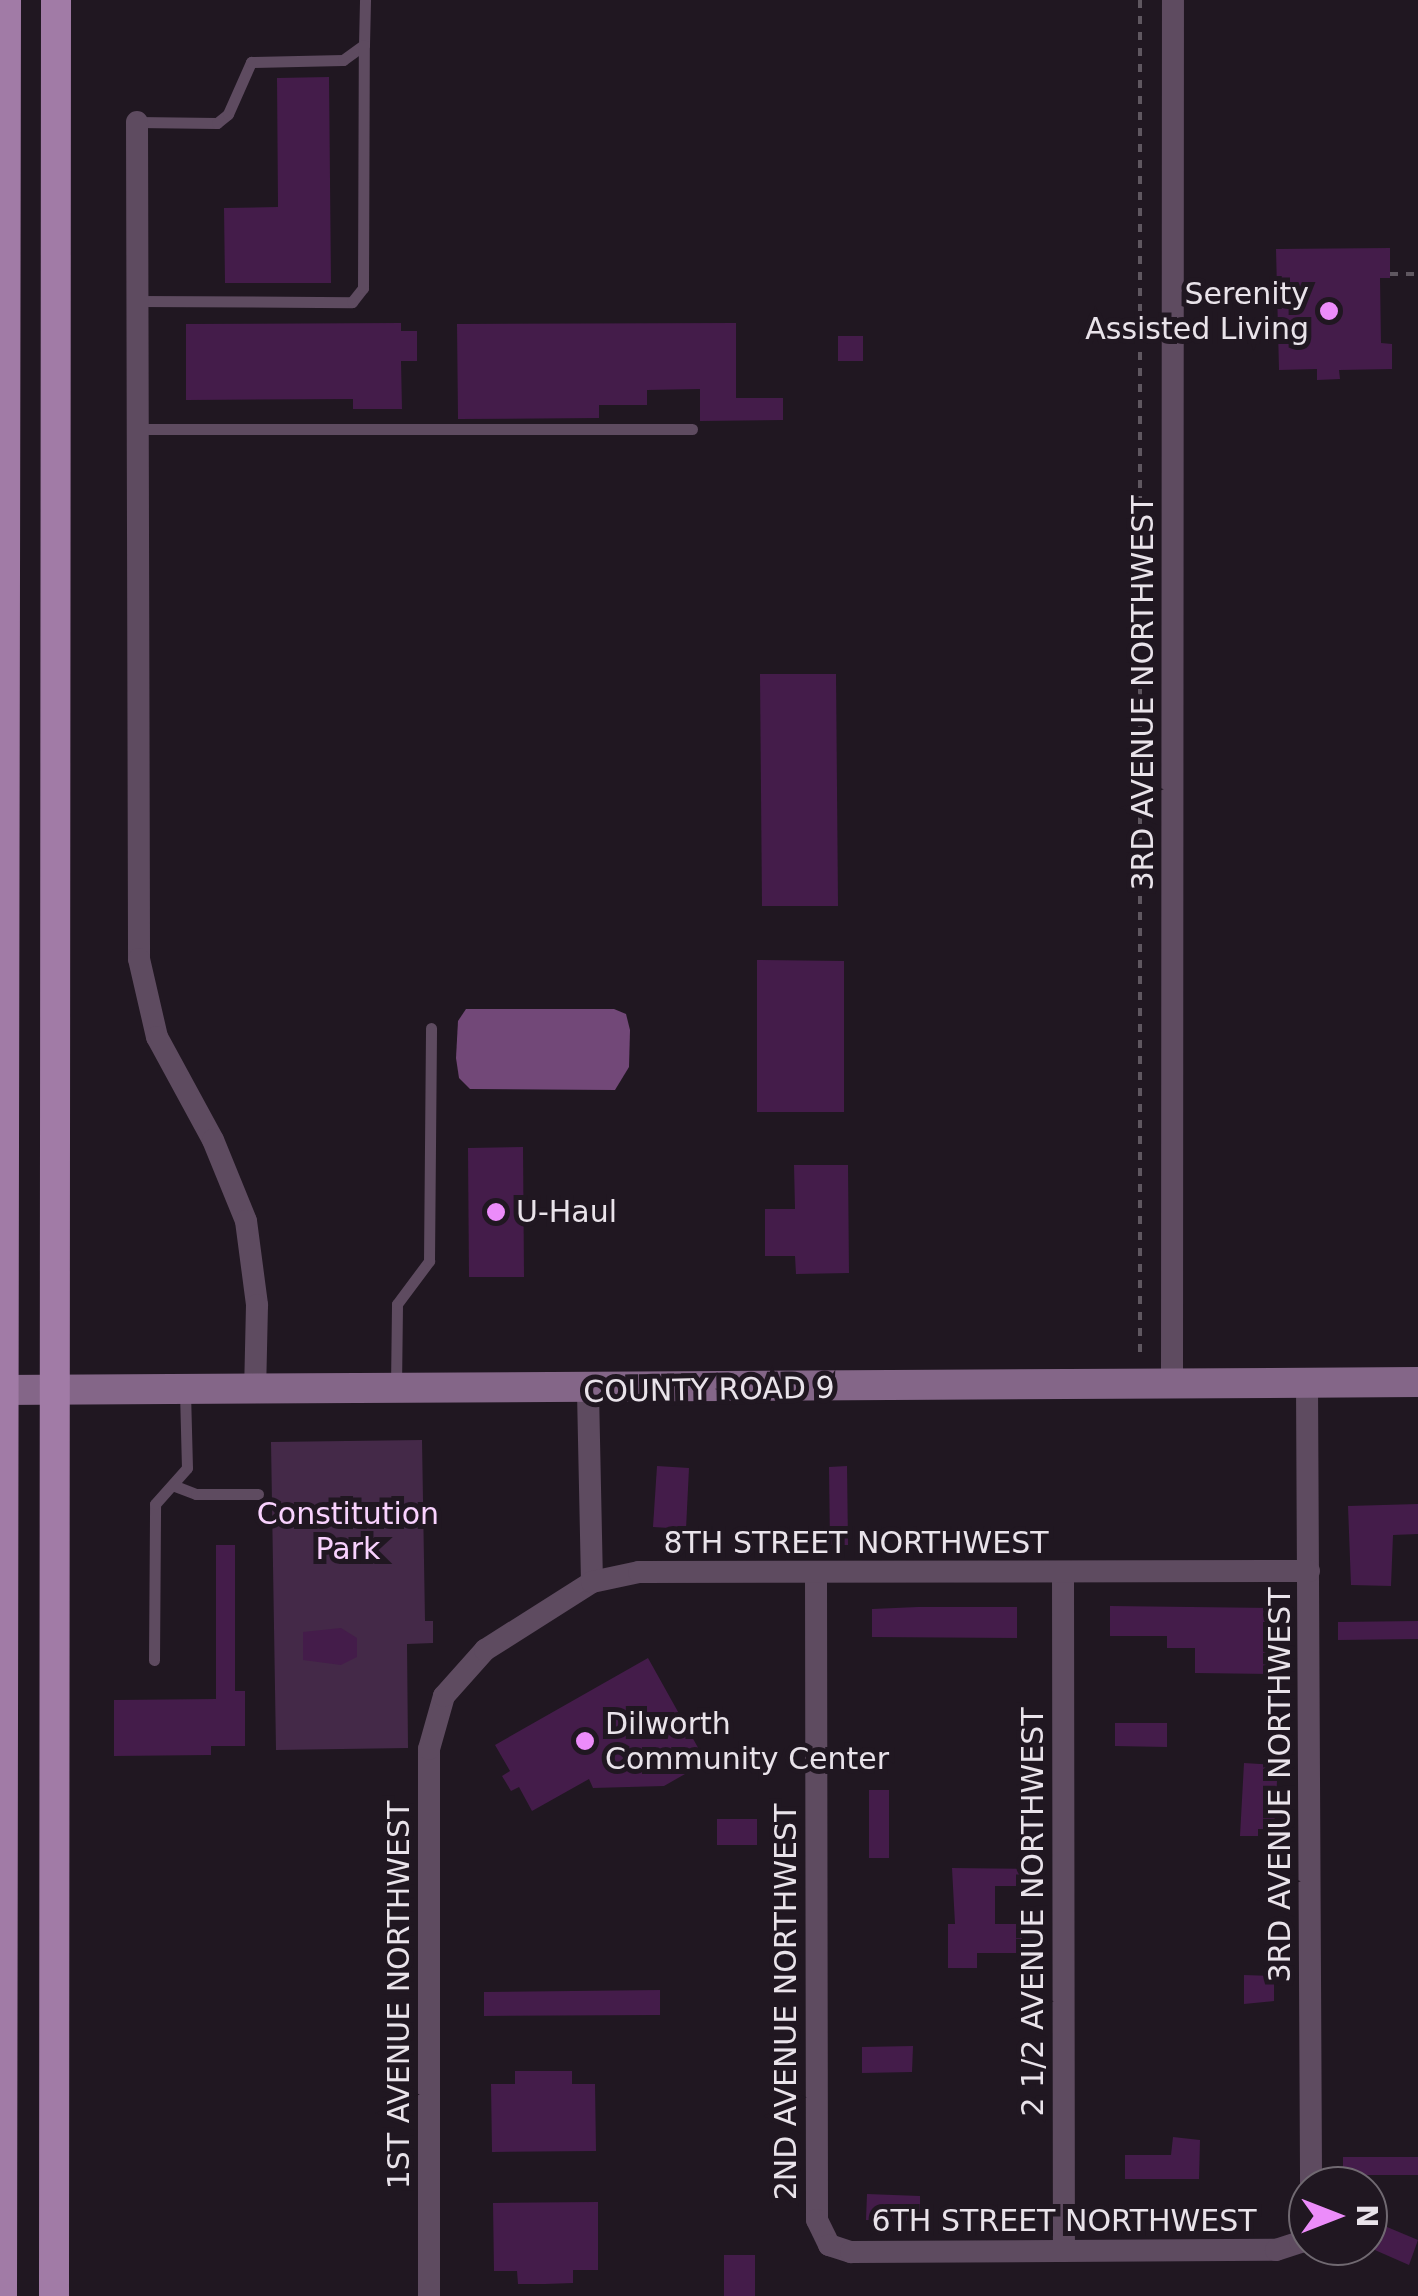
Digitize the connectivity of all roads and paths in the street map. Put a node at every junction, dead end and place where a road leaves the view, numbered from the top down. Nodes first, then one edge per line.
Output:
1 (6, 0) edge
2 (56, 0) edge
3 (365, 0) edge
4 (1140, 0) edge
5 (1173, 0) edge
6 (364, 45) junction
7 (137, 122) joint
8 (1390, 274) dead end
9 (1418, 274) edge
10 (137, 301) junction
11 (136, 429) junction
12 (692, 429) dead end
13 (430, 1028) dead end
14 (1418, 1382) edge
15 (1307, 1384) junction
16 (1140, 1386) junction
17 (1172, 1386) junction
18 (3, 1390) edge
19 (56, 1390) junction
20 (185, 1390) junction
21 (255, 1391) junction
22 (396, 1391) junction
23 (588, 1392) junction
24 (174, 1486) junction
25 (258, 1494) dead end
26 (1309, 1571) junction
27 (1063, 1573) junction
28 (816, 1576) junction
29 (592, 1582) junction
30 (154, 1660) dead end
31 (444, 1696) joint
32 (1311, 2166) edge
33 (1288, 2243) edge
34 (829, 2245) joint
35 (1064, 2251) junction
36 (2, 2296) edge
37 (54, 2296) edge
38 (429, 2296) edge

1 - 18 main road
2 - 19 main road
3 - 6 lane
4 - 16 path
5 - 17 street, 3RD AVENUE NORTHWEST
6 - 7 lane
6 - 10 lane
7 - 10 street
8 - 9 path
10 - 11 street
11 - 12 lane
11 - 21 street
13 - 22 lane
14 - 15 street, COUNTY ROAD 9
15 - 17 street, COUNTY ROAD 9
15 - 26 street, 3RD AVENUE NORTHWEST
16 - 17 street, COUNTY ROAD 9
16 - 23 street, COUNTY ROAD 9
18 - 19 street, COUNTY ROAD 9
18 - 36 main road
19 - 20 street, COUNTY ROAD 9
19 - 37 main road
20 - 21 street, COUNTY ROAD 9
20 - 24 lane
21 - 22 street, COUNTY ROAD 9
22 - 23 street, COUNTY ROAD 9
23 - 29 street
24 - 25 lane
24 - 30 lane
26 - 27 street, 8TH STREET NORTHWEST
26 - 32 street, 3RD AVENUE NORTHWEST
27 - 28 street, 8TH STREET NORTHWEST
27 - 35 street, 2 1/2 AVENUE NORTHWEST
28 - 29 street, 8TH STREET NORTHWEST
28 - 34 street, 2ND AVENUE NORTHWEST
29 - 31 street, 8TH STREET NORTHWEST
31 - 38 street, 1ST AVENUE NORTHWEST
33 - 35 street, 6TH STREET NORTHWEST
34 - 35 street, 6TH STREET NORTHWEST

